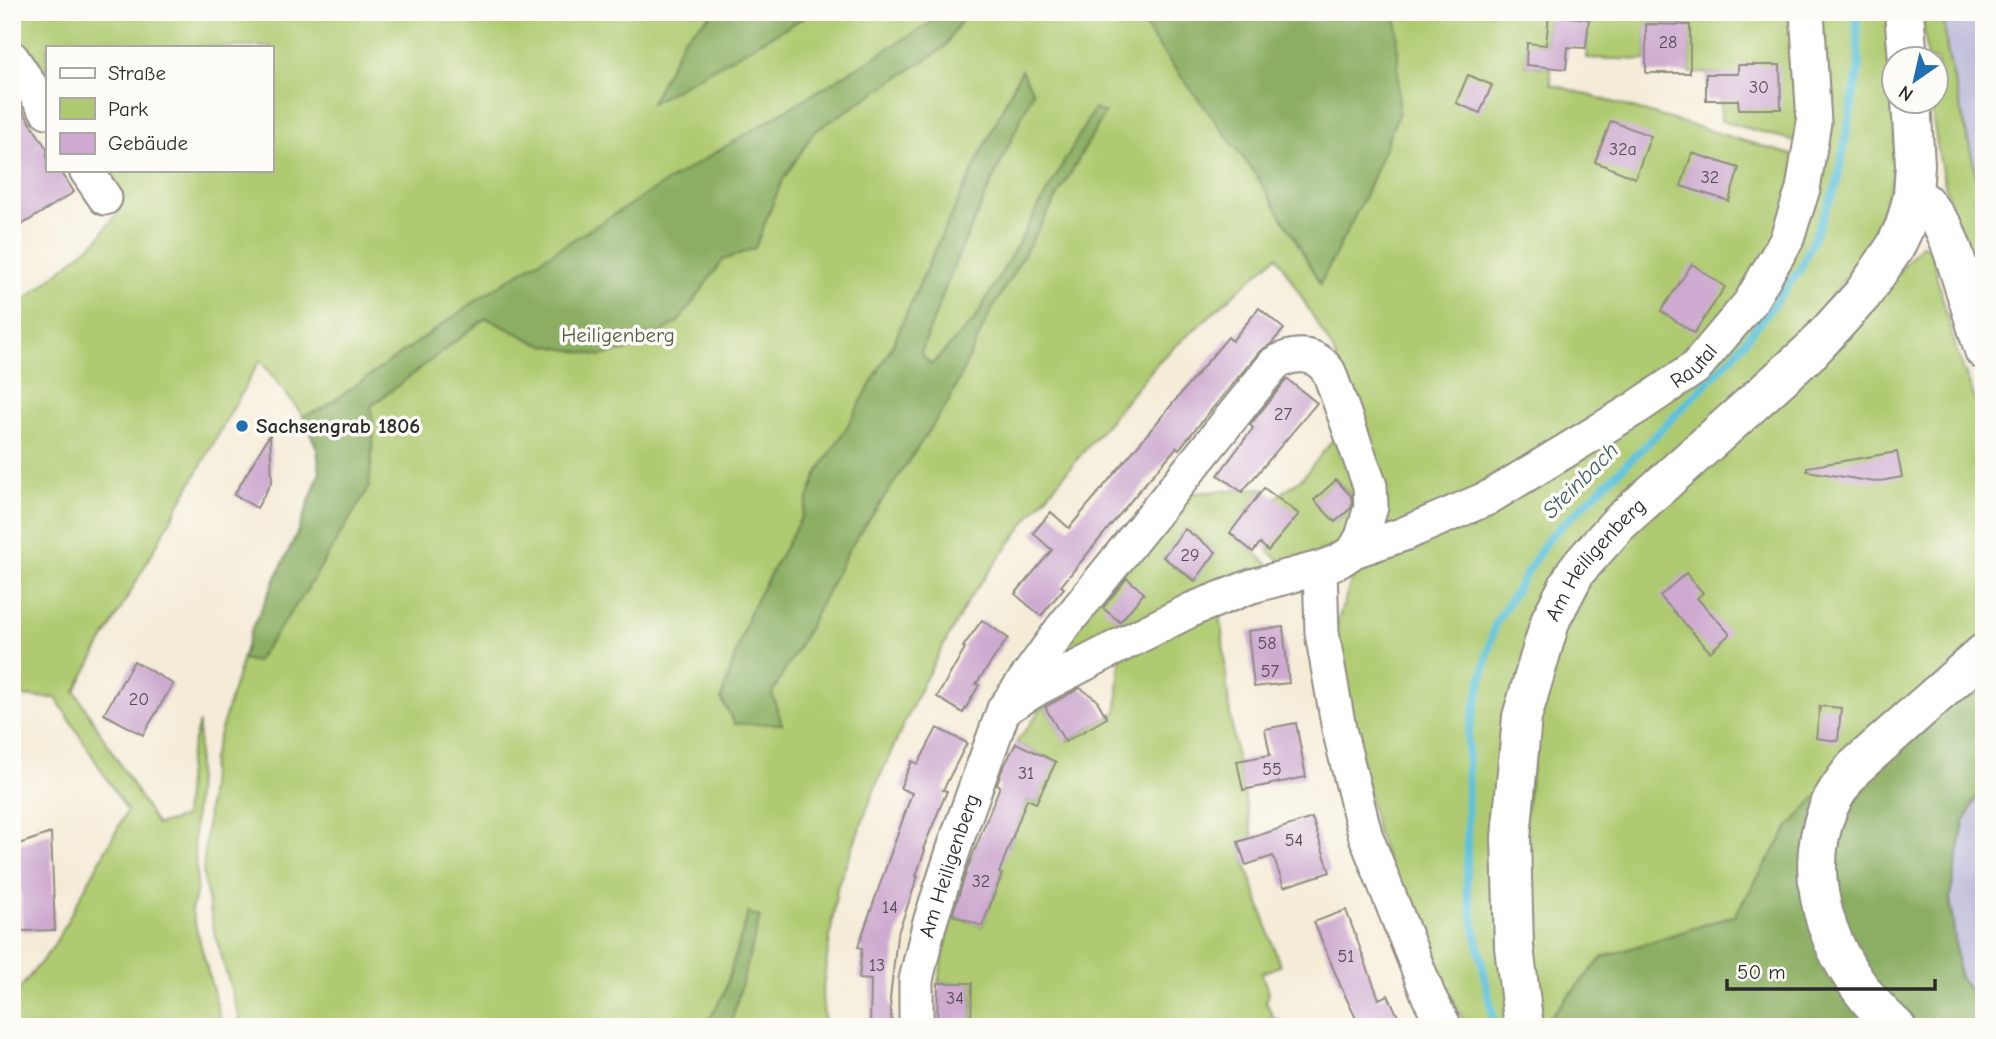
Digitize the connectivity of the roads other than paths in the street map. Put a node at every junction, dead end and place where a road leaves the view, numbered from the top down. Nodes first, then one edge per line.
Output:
1 (1807, 12) edge
2 (1904, 12) edge
3 (1907, 46) edge
4 (12, 58) edge
5 (46, 109) edge
6 (1912, 116) edge
7 (87, 172) edge
8 (1913, 196) junction
9 (105, 198) dead end
10 (1984, 350) edge
11 (1354, 551) junction
12 (1320, 568) junction
13 (1984, 653) edge
14 (1004, 709) junction
15 (916, 1027) edge
16 (1445, 1027) edge
17 (1524, 1027) edge
18 (1896, 1027) edge

1 - 11 street, Rautal
2 - 3 street
4 - 5 street
6 - 8 street
7 - 9 street
8 - 10 street
8 - 17 street, Am Heiligenberg
11 - 12 street
11 - 14 street, Am Heiligenberg
12 - 14 street
12 - 16 street
13 - 18 street
14 - 15 street, Am Heiligenberg

